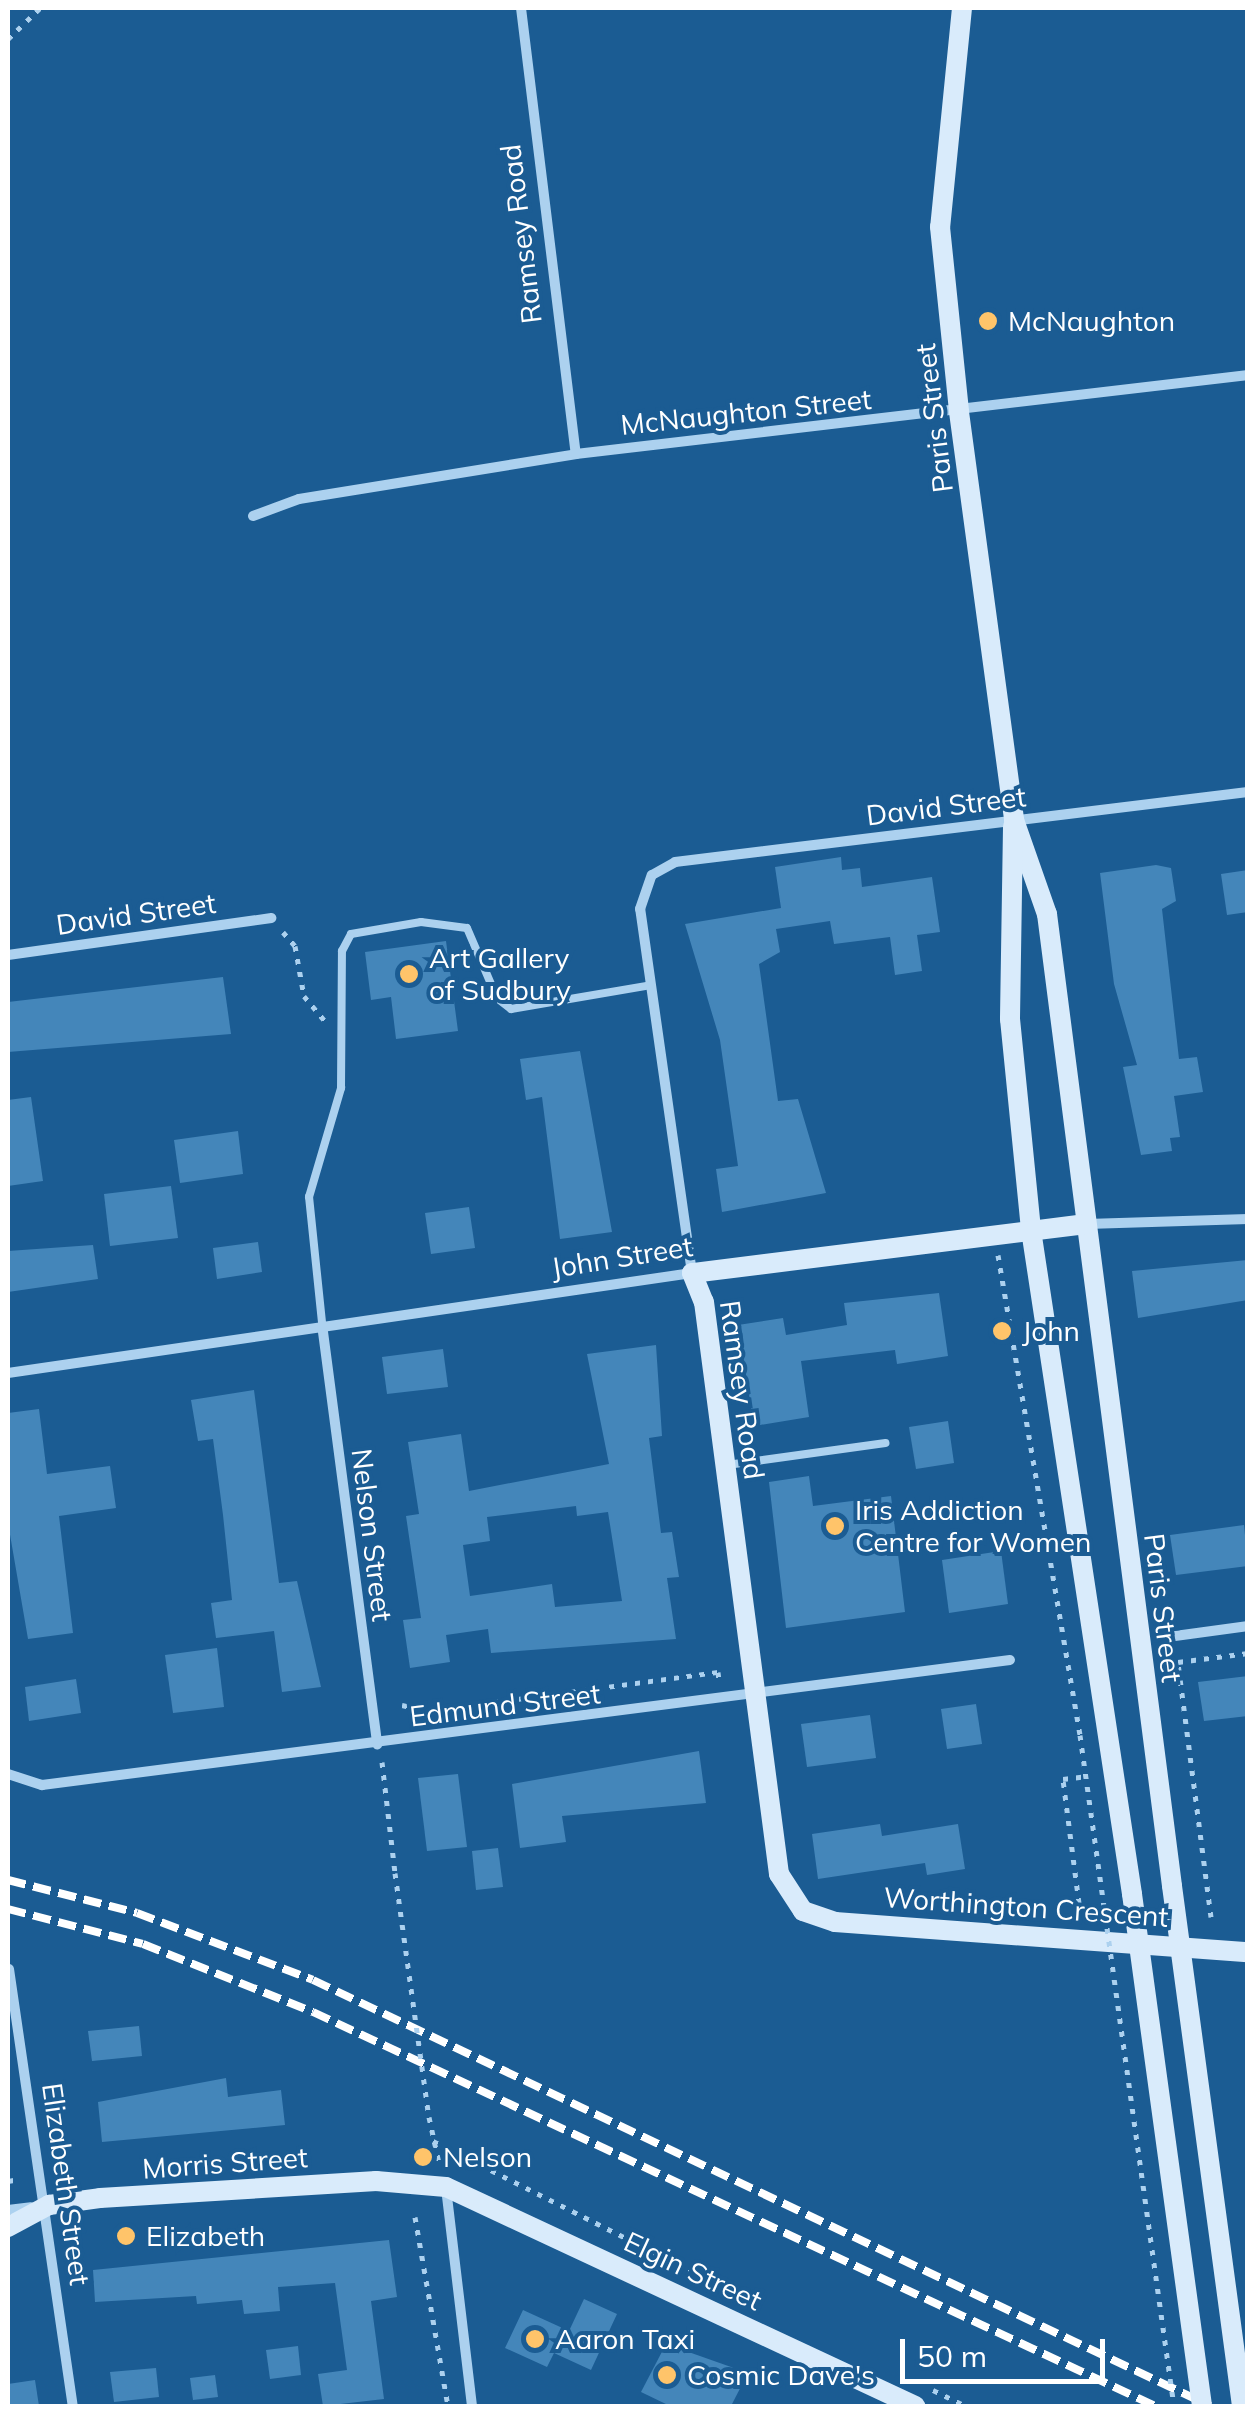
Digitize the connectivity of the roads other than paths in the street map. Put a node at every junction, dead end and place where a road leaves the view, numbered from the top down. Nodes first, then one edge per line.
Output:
1 (521, 8) edge
2 (962, 8) edge
3 (1248, 374) edge
4 (959, 412) junction
5 (576, 454) junction
6 (253, 516) dead end
7 (1248, 792) edge
8 (1014, 820) junction
9 (652, 875) joint
10 (271, 918) dead end
11 (8, 955) edge
12 (651, 985) junction
13 (1248, 1219) edge
14 (1086, 1224) junction
15 (1031, 1230) junction
16 (692, 1273) junction
17 (323, 1332) junction
18 (8, 1374) edge
19 (886, 1443) dead end
20 (726, 1465) junction
21 (1248, 1626) edge
22 (1176, 1636) dead end
23 (1010, 1660) dead end
24 (755, 1696) junction
25 (377, 1744) junction
26 (8, 1774) edge
27 (803, 1911) joint
28 (1248, 1952) edge
29 (8, 1969) edge
30 (446, 2187) junction
31 (49, 2205) junction
32 (8, 2210) edge
33 (8, 2227) edge
34 (72, 2406) edge
35 (472, 2406) edge
36 (915, 2406) edge
37 (1202, 2406) edge
38 (1242, 2406) edge

1 - 5 street, Ramsey Road
2 - 4 main road, Paris Street
3 - 4 street, McNaughton Street
4 - 5 street, McNaughton Street
4 - 8 main road, Paris Street
5 - 6 street, McNaughton Street
7 - 8 street, David Street
8 - 9 street, David Street
8 - 14 main road, Paris Street
8 - 15 main road, Paris Street
9 - 12 street, Ramsey Road
10 - 11 street, David Street
12 - 16 street, Ramsey Road
12 - 17 lane
13 - 14 street, John Street
14 - 15 main road, John Street
14 - 38 main road, Paris Street, bridge
15 - 16 main road, John Street
15 - 37 main road, Paris Street, bridge
16 - 17 street, John Street
16 - 20 main road, Ramsey Road
17 - 18 street, John Street
17 - 25 street, Nelson Street
19 - 20 lane
20 - 24 main road, Ramsey Road
21 - 22 street
23 - 24 street, Edmund Street
24 - 25 street, Edmund Street
24 - 27 main road, Ramsey Road
25 - 26 street, Edmund Street
27 - 28 main road, Worthington Crescent
29 - 31 street, Elizabeth Street
30 - 31 main road, Morris Street
30 - 35 street
30 - 36 main road, Elgin Street
31 - 32 street, Morris Street
31 - 33 main road
31 - 34 street, Elizabeth Street

